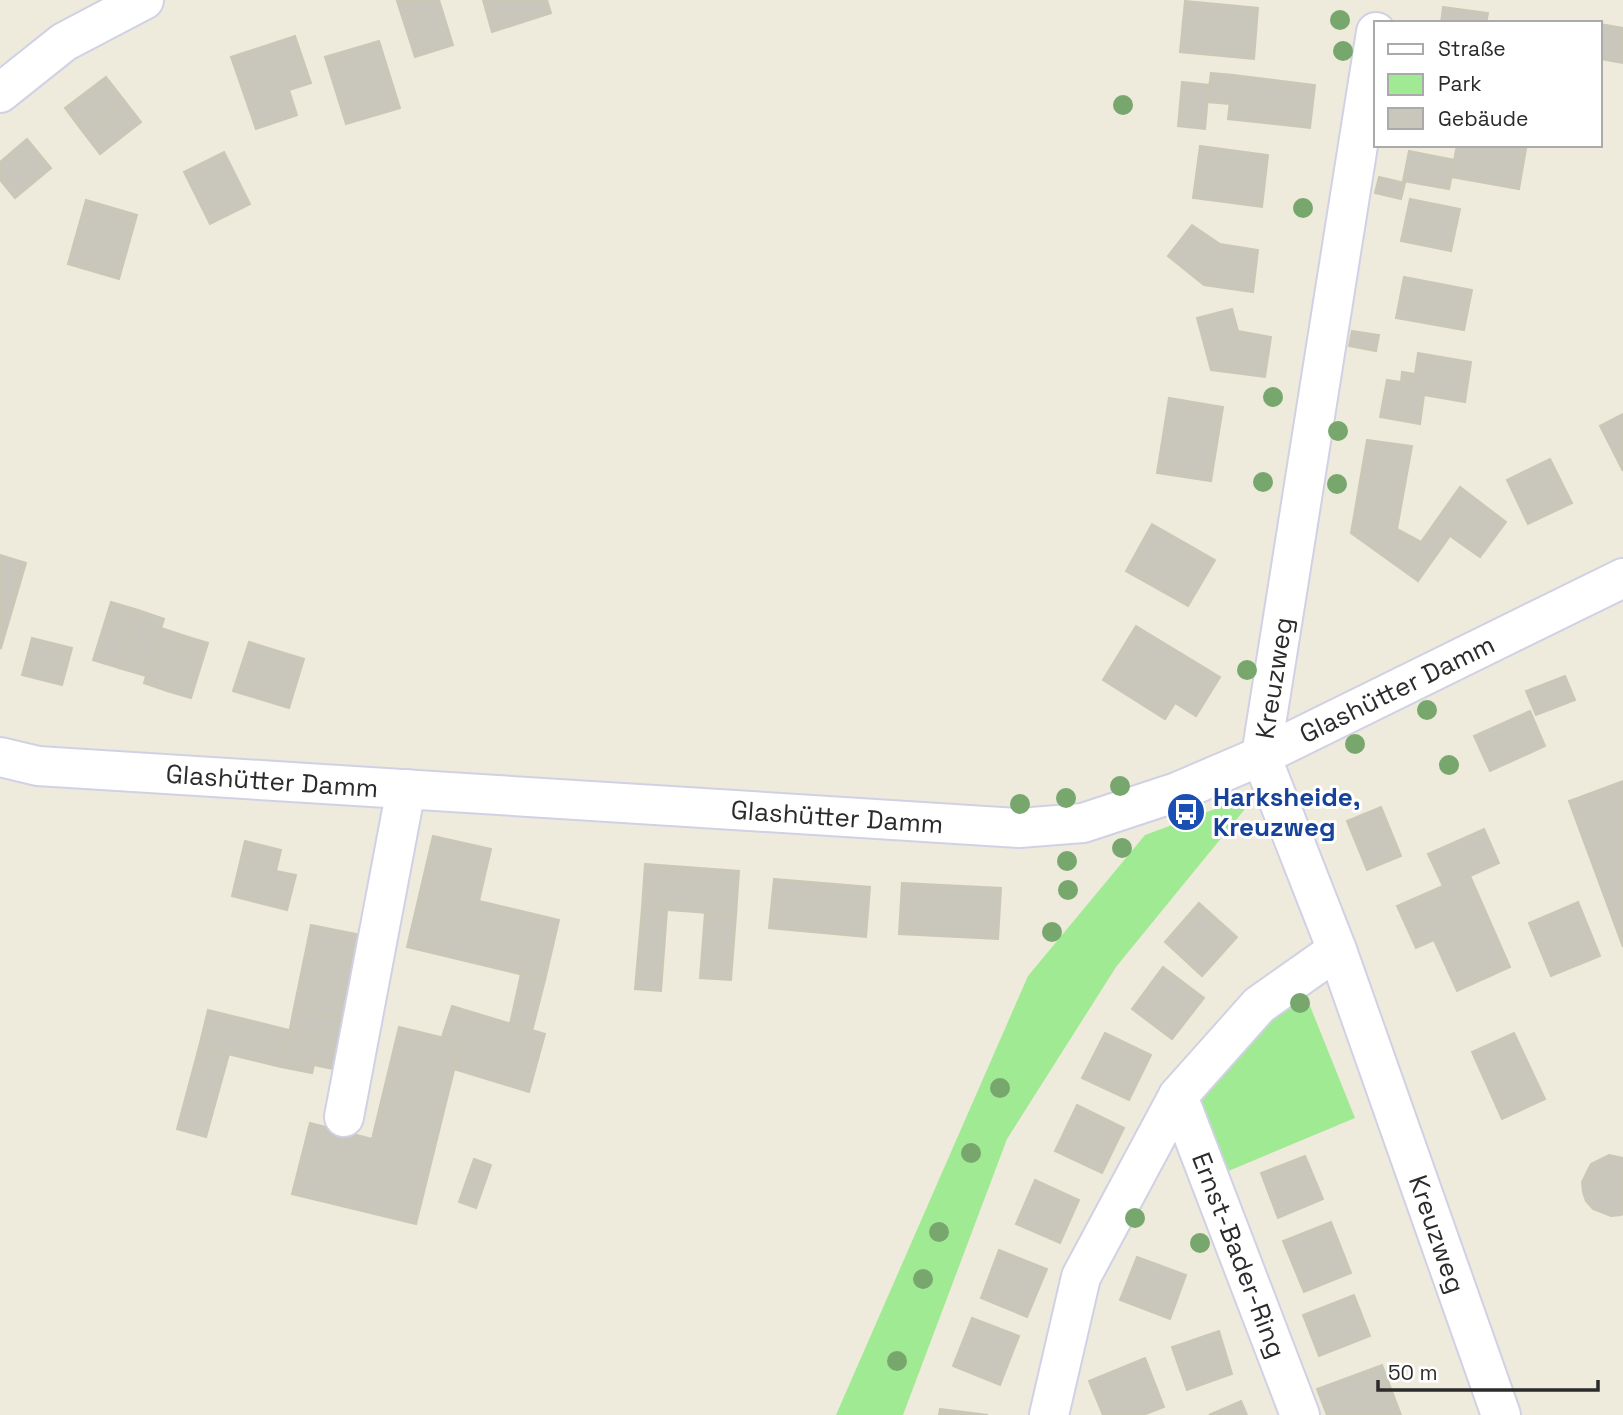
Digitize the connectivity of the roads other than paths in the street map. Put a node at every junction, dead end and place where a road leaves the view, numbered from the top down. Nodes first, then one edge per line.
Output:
1 (144, 0) edge
2 (1381, 0) edge
3 (1378, 21) edge
4 (1374, 45) edge
5 (0, 93) edge
6 (1623, 578) edge
7 (1261, 756) junction
8 (0, 757) edge
9 (406, 789) junction
10 (1337, 950) junction
11 (1178, 1096) junction
12 (344, 1116) dead end
13 (1049, 1415) edge
14 (1300, 1415) edge
15 (1501, 1415) edge

1 - 5 street
2 - 3 street
4 - 7 street, Kreuzweg
6 - 7 street, Glashütter Damm
7 - 9 street, Glashütter Damm
7 - 10 street, Kreuzweg
8 - 9 street, Glashütter Damm
9 - 12 street
10 - 11 street, Ernst-Bader-Ring
10 - 15 street, Kreuzweg
11 - 13 street, Ernst-Bader-Ring
11 - 14 street, Ernst-Bader-Ring

